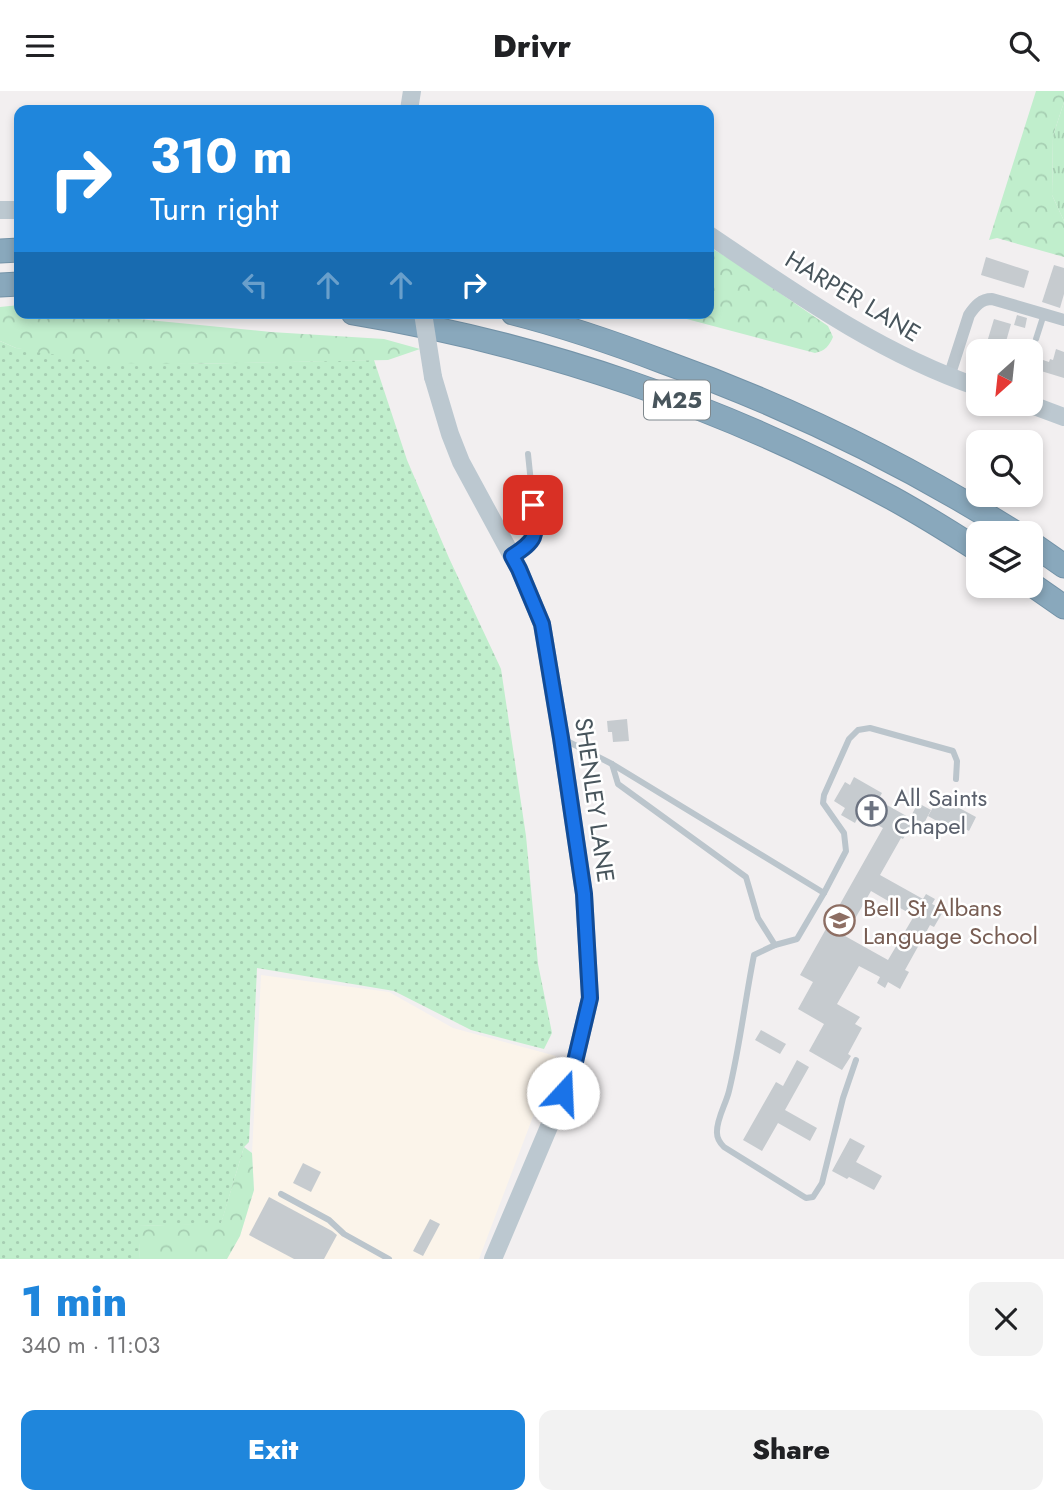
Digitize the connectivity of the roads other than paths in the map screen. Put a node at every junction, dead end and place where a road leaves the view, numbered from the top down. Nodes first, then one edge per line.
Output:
1 (714, 238) edge
2 (1044, 314) junction
3 (390, 319) edge
4 (424, 319) edge
5 (534, 319) edge
6 (1064, 320) edge
7 (1037, 339) dead end
8 (949, 377) junction
9 (966, 383) edge
10 (1043, 409) edge
11 (1064, 417) edge
12 (528, 454) dead end
13 (997, 521) edge
14 (966, 543) edge
15 (1043, 551) edge
16 (512, 556) junction
17 (1064, 566) edge
18 (1043, 592) edge
19 (1064, 607) edge
20 (561, 738) junction
21 (612, 764) junction
22 (956, 779) dead end
23 (824, 893) junction
24 (775, 945) junction
25 (856, 1060) dead end
26 (281, 1194) dead end
27 (388, 1259) edge
28 (493, 1259) edge

1 - 8 main road, HARPER LANE
2 - 6 street
2 - 7 lane
2 - 8 street
3 - 14 highway, M25
4 - 16 main road, SHENLEY LANE, bridge
5 - 13 highway, M25
8 - 9 main road, HARPER LANE
10 - 11 main road
12 - 16 lane
15 - 17 highway
16 - 20 main road, SHENLEY LANE
18 - 19 highway
20 - 21 lane
20 - 28 main road, SHENLEY LANE
21 - 23 lane
21 - 24 lane
22 - 23 lane
23 - 24 lane
24 - 25 lane
26 - 27 lane

